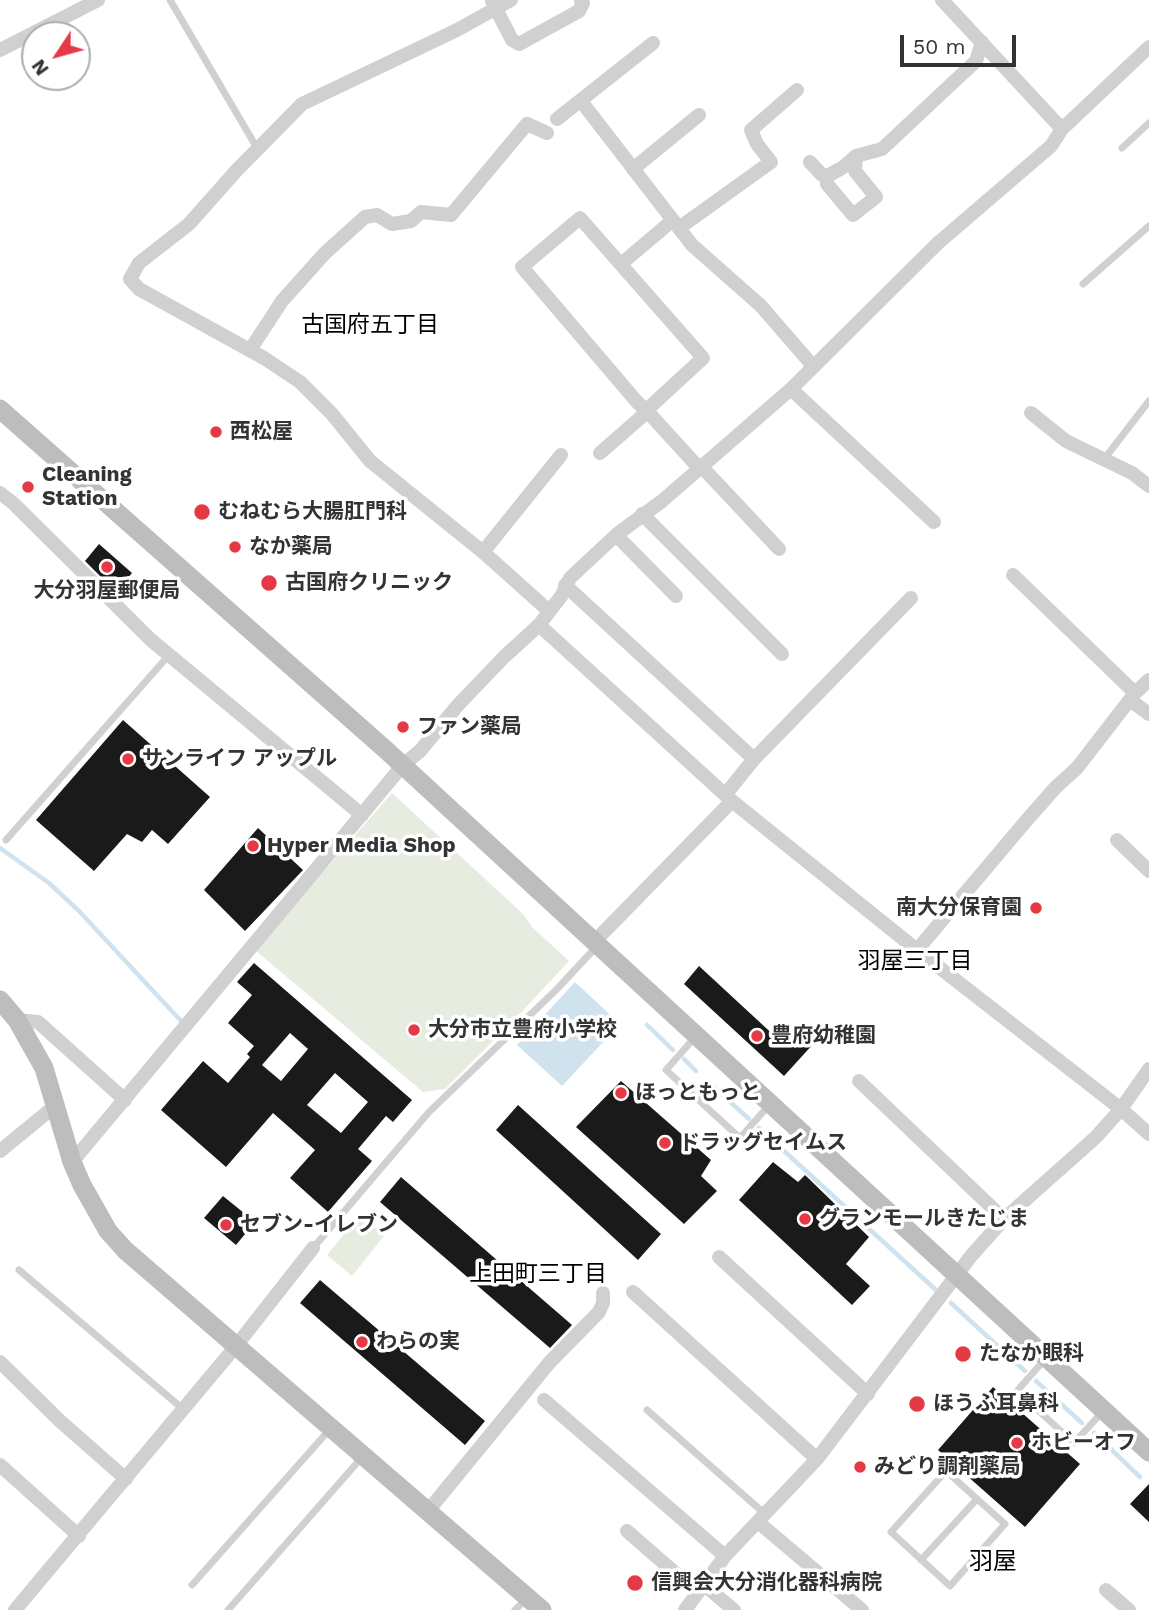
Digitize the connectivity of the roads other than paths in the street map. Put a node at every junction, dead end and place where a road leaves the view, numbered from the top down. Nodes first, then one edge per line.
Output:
1 (98, 0) edge
2 (170, 0) edge
3 (511, 0) edge
4 (581, 0) edge
5 (942, 0) edge
6 (493, 4) edge
7 (982, 42) junction
8 (653, 43) dead end
9 (1149, 47) edge
10 (0, 50) edge
11 (797, 90) dead end
12 (580, 101) junction
13 (699, 115) dead end
14 (557, 119) dead end
15 (1149, 123) edge
16 (1062, 129) junction
17 (547, 133) dead end
18 (257, 148) junction
19 (1122, 148) dead end
20 (856, 156) junction
21 (810, 162) dead end
22 (633, 169) junction
23 (827, 176) junction
24 (676, 224) junction
25 (1149, 226) edge
26 (621, 264) junction
27 (1083, 284) dead end
28 (250, 350) junction
29 (813, 366) junction
30 (791, 389) junction
31 (1149, 401) edge
32 (0, 409) edge
33 (647, 411) junction
34 (1031, 413) dead end
35 (600, 453) dead end
36 (561, 455) dead end
37 (1105, 458) junction
38 (700, 467) junction
39 (1149, 486) edge
40 (0, 493) edge
41 (642, 514) junction
42 (934, 522) dead end
43 (616, 535) junction
44 (779, 549) dead end
45 (483, 552) junction
46 (1013, 575) dead end
47 (565, 585) junction
48 (676, 596) dead end
49 (911, 598) dead end
50 (549, 611) junction
51 (539, 625) junction
52 (782, 654) dead end
53 (169, 655) junction
54 (1149, 680) edge
55 (1133, 696) junction
56 (1149, 714) edge
57 (754, 759) junction
58 (403, 765) junction
59 (729, 798) junction
60 (362, 815) junction
61 (6, 840) dead end
62 (1117, 840) dead end
63 (1149, 871) edge
64 (596, 943) junction
65 (917, 950) junction
66 (0, 1000) edge
67 (17, 1020) junction
68 (696, 1035) junction
69 (1149, 1069) edge
70 (859, 1080) dead end
71 (125, 1100) junction
72 (771, 1104) junction
73 (55, 1106) junction
74 (1121, 1108) junction
75 (1149, 1134) edge
76 (0, 1151) edge
77 (72, 1162) junction
78 (1004, 1219) junction
79 (313, 1248) joint
80 (719, 1257) dead end
81 (19, 1270) dead end
82 (957, 1275) junction
83 (633, 1292) dead end
84 (603, 1293) dead end
85 (236, 1346) junction
86 (1046, 1357) junction
87 (0, 1362) edge
88 (1017, 1391) junction
89 (868, 1394) junction
90 (544, 1400) dead end
91 (1008, 1401) dead end
92 (183, 1410) junction
93 (647, 1410) dead end
94 (1104, 1410) junction
95 (331, 1428) junction
96 (1149, 1452) edge
97 (363, 1456) junction
98 (817, 1459) junction
99 (953, 1463) dead end
100 (0, 1465) edge
101 (946, 1471) junction
102 (126, 1479) junction
103 (977, 1499) junction
104 (428, 1511) junction
105 (762, 1518) junction
106 (627, 1531) dead end
107 (79, 1536) junction
108 (725, 1556) junction
109 (922, 1560) junction
110 (192, 1585) dead end
111 (700, 1588) junction
112 (1106, 1590) dead end
113 (528, 1606) edge
114 (15, 1610) edge
115 (228, 1610) edge
116 (685, 1610) edge
117 (734, 1610) edge
118 (862, 1610) edge
119 (1129, 1610) edge

1 - 10 street
2 - 18 lane
3 - 6 street
4 - 6 street
5 - 7 street
6 - 18 street
7 - 16 street
7 - 20 street
8 - 12 street
9 - 16 street
11 - 24 street
12 - 14 street
12 - 22 street
13 - 22 street
15 - 19 lane
16 - 29 street
17 - 28 street
18 - 28 street
20 - 23 street
20 - 23 street
21 - 23 street
22 - 24 street
24 - 26 street
24 - 29 street
25 - 27 lane
26 - 33 street
26 - 33 street
28 - 45 street
29 - 30 street
30 - 38 street
30 - 42 street
31 - 37 lane
32 - 58 street
33 - 35 street
33 - 38 street
34 - 37 street
36 - 45 street
37 - 39 street
38 - 41 street
38 - 44 street
40 - 53 street
41 - 43 street
41 - 52 street
43 - 47 street
43 - 48 street
45 - 50 street
46 - 55 street
47 - 50 street
47 - 57 street
49 - 57 street
50 - 51 street
51 - 58 street
51 - 59 street
53 - 60 street
53 - 61 lane
54 - 55 street
55 - 56 street
55 - 65 street
57 - 59 street
58 - 60 street
58 - 64 street
59 - 64 street
59 - 65 street
60 - 71 street
62 - 63 street
64 - 68 street
64 - 79 lane
65 - 74 street
66 - 67 street
67 - 71 street
67 - 73 street
68 - 72 street
68 - 72 lane
69 - 74 street
70 - 78 street
71 - 77 street
72 - 82 street
73 - 76 street
73 - 77 street
74 - 75 street
74 - 78 street
77 - 85 street
78 - 82 street
79 - 85 street
80 - 89 street
81 - 92 lane
82 - 86 street
82 - 89 street
83 - 98 street
84 - 104 street
85 - 92 street
85 - 95 street
86 - 88 lane
86 - 94 street
87 - 102 street
88 - 91 lane
88 - 94 lane
89 - 98 street
90 - 108 street
92 - 102 street
93 - 105 lane
94 - 96 street
95 - 97 street
95 - 110 lane
97 - 104 street
97 - 115 lane
98 - 105 street
99 - 101 lane
100 - 107 street
101 - 103 lane
101 - 109 lane
102 - 107 street
103 - 109 lane
103 - 109 lane
104 - 113 street
105 - 108 street
105 - 118 street
106 - 111 street
107 - 114 street
108 - 111 street
111 - 116 street
111 - 117 street
112 - 119 street

